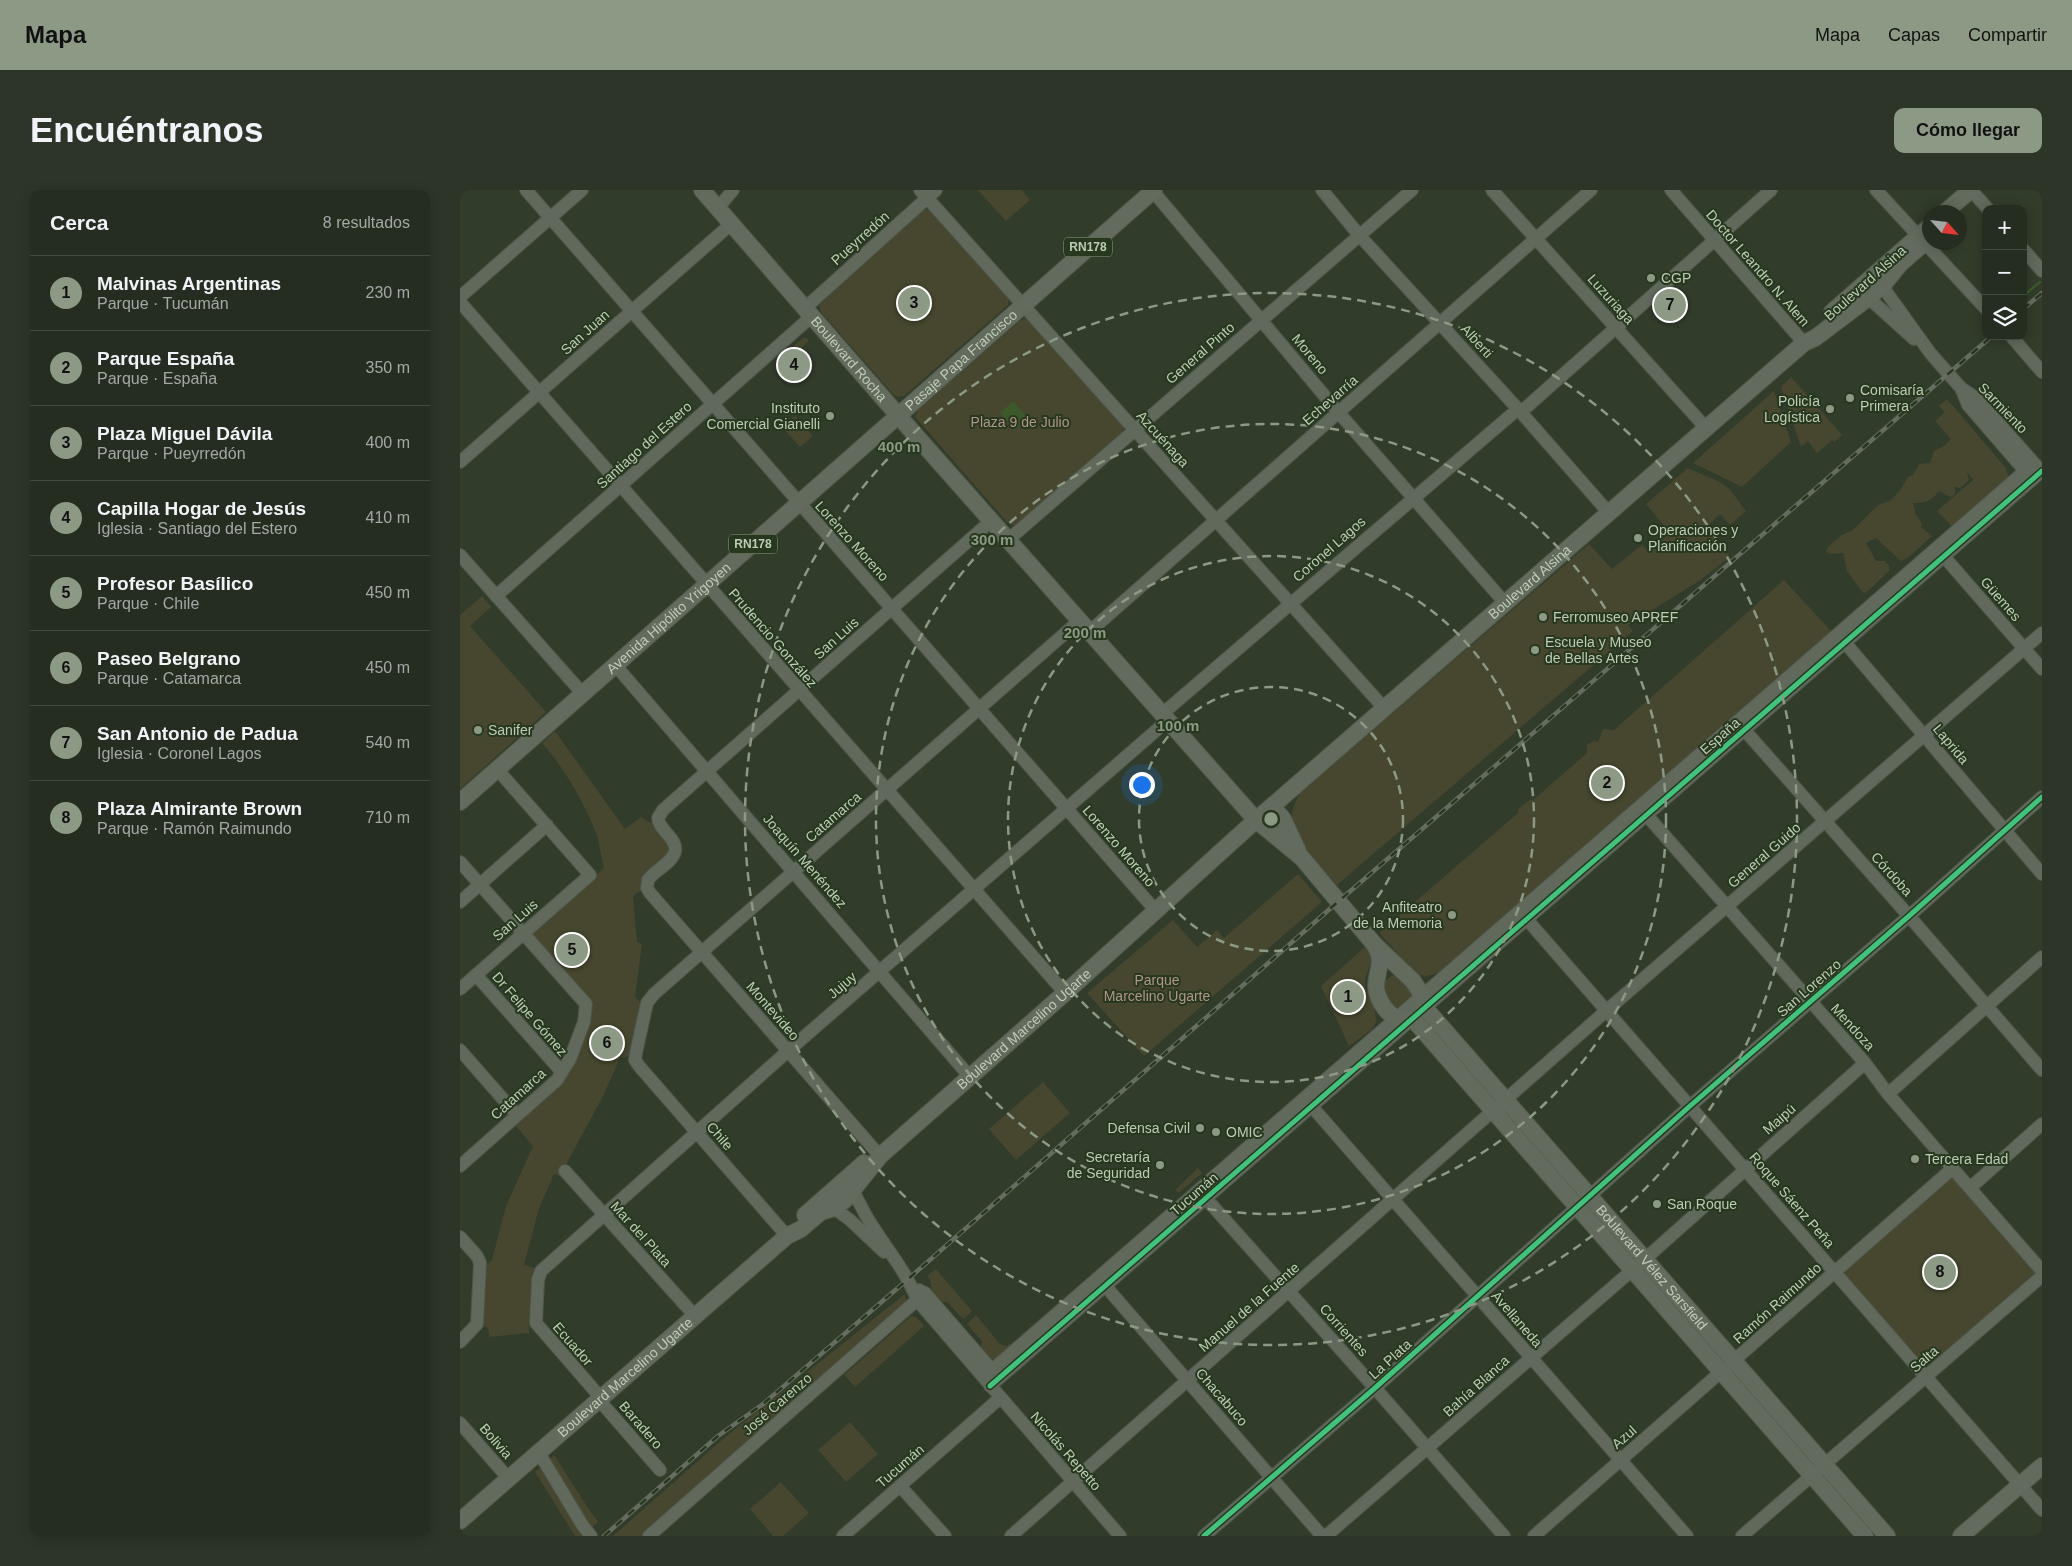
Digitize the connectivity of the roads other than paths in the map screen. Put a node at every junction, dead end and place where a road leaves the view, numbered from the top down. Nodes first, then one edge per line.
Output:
1 (526, 190) edge
2 (582, 190) edge
3 (702, 190) edge
4 (733, 190) edge
5 (1153, 190) edge
6 (1322, 190) edge
7 (1412, 190) edge
8 (1492, 190) edge
9 (1591, 190) edge
10 (1671, 190) edge
11 (1770, 190) edge
12 (1876, 190) edge
13 (928, 193) edge
14 (1980, 196) edge
15 (1960, 205) edge
16 (1967, 205) edge
17 (718, 208) junction
18 (551, 218) junction
19 (731, 224) junction
20 (1922, 233) edge
21 (1360, 235) junction
22 (1536, 238) junction
23 (1922, 239) edge
24 (1714, 240) junction
25 (1937, 250) edge
26 (2024, 250) edge
27 (2042, 271) edge
28 (1878, 280) junction
29 (1863, 293) junction
30 (460, 297) edge
31 (460, 302) edge
32 (1023, 304) junction
33 (1982, 304) edge
34 (632, 310) junction
35 (808, 312) junction
36 (1262, 320) junction
37 (1440, 324) junction
38 (1616, 328) junction
39 (2014, 340) edge
40 (1804, 343) junction
41 (1931, 354) junction
42 (2042, 372) edge
43 (1961, 388) junction
44 (539, 393) junction
45 (714, 404) junction
46 (1519, 410) junction
47 (1339, 412) junction
48 (898, 415) junction
49 (1706, 428) junction
50 (1134, 429) junction
51 (460, 462) edge
52 (2025, 471) junction
53 (2042, 472) edge
54 (620, 487) junction
55 (1413, 497) junction
56 (799, 504) junction
57 (1609, 513) junction
58 (1215, 520) junction
59 (991, 521) junction
60 (1008, 540) junction
61 (1941, 553) junction
62 (460, 555) edge
63 (707, 585) junction
64 (496, 596) junction
65 (1290, 603) junction
66 (1505, 603) junction
67 (892, 609) junction
68 (1084, 626) junction
69 (2042, 633) edge
70 (1842, 638) junction
71 (2024, 649) junction
72 (616, 666) junction
73 (2042, 669) edge
74 (800, 690) junction
75 (583, 694) junction
76 (1384, 708) junction
77 (979, 709) junction
78 (1165, 717) junction
79 (1740, 726) junction
80 (1925, 736) junction
81 (497, 769) junction
82 (708, 771) junction
83 (887, 790) junction
84 (2042, 797) edge
85 (460, 802) edge
86 (1272, 806) junction
87 (1066, 809) junction
88 (1642, 811) junction
89 (1256, 820) junction
90 (1826, 822) junction
91 (547, 825) junction
92 (2004, 831) junction
93 (1302, 858) junction
94 (460, 862) edge
95 (794, 871) junction
96 (2042, 874) edge
97 (647, 884) joint
98 (480, 885) junction
99 (974, 889) junction
100 (460, 902) edge
101 (1727, 907) junction
102 (1156, 911) junction
103 (1523, 915) junction
104 (1910, 916) junction
105 (523, 934) junction
106 (1374, 944) junction
107 (702, 952) junction
108 (2042, 956) edge
109 (880, 972) junction
110 (476, 975) junction
111 (460, 989) edge
112 (1065, 993) junction
113 (1424, 1001) junction
114 (1810, 1002) junction
115 (1986, 1006) junction
116 (1606, 1012) junction
117 (1405, 1018) junction
118 (460, 1050) edge
119 (788, 1051) junction
120 (636, 1053) joint
121 (1865, 1063) junction
122 (2042, 1070) edge
123 (562, 1072) junction
124 (970, 1077) junction
125 (1888, 1094) junction
126 (1309, 1102) junction
127 (1500, 1106) junction
128 (1690, 1106) junction
129 (517, 1115) junction
130 (2042, 1124) edge
131 (697, 1133) junction
132 (880, 1156) junction
133 (460, 1166) edge
134 (1952, 1168) junction
135 (1744, 1170) junction
136 (565, 1171) dead end
137 (847, 1187) junction
138 (1970, 1188) junction
139 (1202, 1195) junction
140 (1591, 1196) junction
141 (1394, 1199) junction
142 (831, 1201) junction
143 (1578, 1208) junction
144 (604, 1215) junction
145 (789, 1235) junction
146 (460, 1237) edge
147 (896, 1262) junction
148 (1639, 1264) junction
149 (2042, 1271) edge
150 (1835, 1272) junction
151 (539, 1274) joint
152 (2042, 1276) edge
153 (1102, 1282) junction
154 (1288, 1292) junction
155 (1477, 1296) junction
156 (921, 1297) junction
157 (694, 1316) junction
158 (460, 1342) edge
159 (1531, 1357) junction
160 (1735, 1362) junction
161 (992, 1370) junction
162 (1722, 1372) junction
163 (1926, 1376) junction
164 (1187, 1381) junction
165 (990, 1386) junction
166 (1375, 1388) junction
167 (1000, 1398) junction
168 (600, 1399) junction
169 (460, 1423) edge
170 (1428, 1449) junction
171 (539, 1452) junction
172 (1621, 1460) junction
173 (1825, 1464) junction
174 (2042, 1466) edge
175 (660, 1470) dead end
176 (1812, 1475) junction
177 (1272, 1477) junction
178 (509, 1479) junction
179 (1073, 1482) junction
180 (2020, 1485) junction
181 (900, 1486) junction
182 (2042, 1510) edge
183 (460, 1521) edge
184 (591, 1536) edge
185 (649, 1536) edge
186 (843, 1536) edge
187 (945, 1536) edge
188 (1011, 1536) edge
189 (1120, 1536) edge
190 (1204, 1536) edge
191 (1322, 1536) edge
192 (1326, 1536) edge
193 (1504, 1536) edge
194 (1534, 1536) edge
195 (1687, 1536) edge
196 (1742, 1536) edge
197 (1865, 1536) edge
198 (1887, 1536) edge
199 (1961, 1536) edge

1 - 18 street, Lorenzo Moreno
2 - 18 street
3 - 17 main road, Boulevard Rocha
4 - 17 street
5 - 32 main road, RN178
5 - 36 street, Moreno
6 - 21 street, Alberti
7 - 21 street, General Pinto
8 - 22 street, Luzuriaga
9 - 22 street, Echevarría
10 - 24 street, Doctor Leandro N. Alem
11 - 24 street, Coronel Lagos
12 - 20 street
13 - 32 street, Azcuénaga
13 - 35 street, Pueyrredón
14 - 15 main road
14 - 16 main road
17 - 19 main road, Boulevard Rocha
18 - 30 street
18 - 34 street, Lorenzo Moreno
19 - 34 street, San Juan
19 - 35 main road, Boulevard Rocha
21 - 36 street, General Pinto
21 - 37 street, Alberti
22 - 37 street, Echevarría
22 - 38 street, Luzuriaga
23 - 28 main road, Boulevard Alsina
24 - 38 street, Coronel Lagos
24 - 40 street, Doctor Leandro N. Alem
25 - 33 street
26 - 27 street
28 - 29 main road, Boulevard Alsina
28 - 41 street, Sarmiento
29 - 40 main road, Boulevard Alsina
29 - 41 street, Sarmiento
31 - 44 street, Prudencio González
32 - 48 main road, Pasaje Papa Francisco / RN178
32 - 50 street, Azcuénaga
34 - 44 street, San Juan
34 - 45 street, Lorenzo Moreno
35 - 45 street, Santiago del Estero
35 - 48 main road, Boulevard Rocha
36 - 47 street, Moreno
36 - 50 street, General Pinto
37 - 46 street, Alberti
37 - 47 street, Echevarría
38 - 46 street, Coronel Lagos
38 - 49 street, Luzuriaga
39 - 42 street
40 - 49 main road, Boulevard Alsina
41 - 43 street, Sarmiento
43 - 52 street, Sarmiento
43 - 53 street, Sarmiento
44 - 51 street, San Juan
44 - 54 street, Prudencio González
45 - 54 street, Santiago del Estero
45 - 56 street, Lorenzo Moreno
46 - 55 street, Coronel Lagos
46 - 57 street, Alberti
47 - 55 street, Moreno
47 - 58 street, Echevarría
48 - 56 main road, Avenida Hipólito Yrigoyen / RN178
48 - 59 main road, Boulevard Rocha
49 - 57 main road, Boulevard Alsina
50 - 58 street, Azcuénaga
50 - 60 street, General Pinto
52 - 53 street
52 - 61 street, España
53 - 61 street, España
54 - 63 street, Prudencio González
54 - 64 street, Santiago del Estero
55 - 65 street, Coronel Lagos
55 - 66 street, Moreno
56 - 63 main road, Avenida Hipólito Yrigoyen / RN178
56 - 67 street, Lorenzo Moreno
57 - 66 main road, Boulevard Alsina
58 - 65 street, Azcuénaga
58 - 68 street, Echevarría
59 - 60 main road, Boulevard Rocha
59 - 67 street, San Luis
60 - 68 main road, Boulevard Rocha
61 - 70 street, España
61 - 71 street, Güemes
62 - 64 street
63 - 72 main road, Avenida Hipólito Yrigoyen / RN178
63 - 74 street, Prudencio González
64 - 75 street
65 - 76 street, Azcuénaga
65 - 78 street, Coronel Lagos
66 - 76 main road, Boulevard Alsina
67 - 74 street, San Luis
67 - 77 street, Lorenzo Moreno
68 - 77 street, Catamarca
68 - 78 main road, Boulevard Rocha
69 - 71 street, General Guido
70 - 79 street, España
70 - 80 street, Laprida
71 - 73 street, Güemes
71 - 80 street, General Guido
72 - 75 main road, Avenida Hipólito Yrigoyen / RN178
72 - 82 street, Joaquín Menéndez
74 - 82 street, San Luis
74 - 83 street, Prudencio González
75 - 81 main road, Avenida Hipólito Yrigoyen / RN178
76 - 86 main road, Boulevard Alsina
77 - 83 street, Catamarca
77 - 87 street, Lorenzo Moreno
78 - 87 street, Jujuy
78 - 89 main road, Boulevard Rocha
79 - 88 street, España
79 - 90 street, Córdoba
80 - 90 street, General Guido
80 - 92 street, Laprida
81 - 85 main road, Avenida Hipólito Yrigoyen / RN178
81 - 91 street
82 - 95 street, Joaquín Menéndez
82 - 97 street, San Luis
83 - 95 street, Catamarca
83 - 99 street, Prudencio González
84 - 92 street, San Lorenzo
86 - 89 main road, Boulevard Alsina
86 - 93 main road
87 - 99 street, Jujuy
87 - 102 street, Lorenzo Moreno
88 - 101 street, Mendoza
88 - 103 street, España
89 - 93 main road, Boulevard Rocha
89 - 102 main road, Boulevard Marcelino Ugarte
90 - 101 street, General Guido
90 - 104 street, Córdoba
91 - 98 street
91 - 105 street, San Luis
92 - 96 street, Laprida
92 - 104 street, San Lorenzo
93 - 106 main road, Boulevard Vélez Sarsfield
94 - 98 street
95 - 107 street, Catamarca
95 - 109 street, Joaquín Menéndez
97 - 107 street, Montevideo
98 - 100 street
98 - 105 street
99 - 109 street, Jujuy
99 - 112 street, Prudencio González
101 - 114 street, Mendoza
101 - 116 street, General Guido
102 - 112 main road, Boulevard Marcelino Ugarte
103 - 113 street, España
103 - 116 street, Roque Sáenz Peña
104 - 114 street, San Lorenzo
104 - 115 street, Córdoba
105 - 110 street, San Luis
105 - 123 street, Catamarca
106 - 113 main road, Boulevard Vélez Sarsfield
106 - 117 main road, Boulevard Vélez Sarsfield
107 - 119 street, Montevideo
107 - 120 street, Catamarca
108 - 115 street
109 - 119 street, Jujuy
109 - 124 street, Joaquín Menéndez
110 - 111 street, San Luis
110 - 123 street, Dr Felipe Gómez
112 - 124 main road, Boulevard Marcelino Ugarte
113 - 117 street, España
113 - 127 main road, Boulevard Vélez Sarsfield
114 - 121 street, Mendoza
114 - 128 street, San Lorenzo
115 - 122 street, Córdoba
115 - 125 street
116 - 127 street, General Guido
116 - 128 street, Roque Sáenz Peña
117 - 126 street, Tucumán
117 - 127 main road, Boulevard Vélez Sarsfield
118 - 129 street
119 - 131 street, Jujuy
119 - 132 street, Montevideo
120 - 131 street, Chile
121 - 125 street, Mendoza
121 - 135 street, Maipú
123 - 129 street, Catamarca
124 - 132 main road, Boulevard Marcelino Ugarte
125 - 134 street, Mendoza
126 - 139 street, Tucumán
126 - 141 street, Avellaneda
127 - 140 main road, Boulevard Vélez Sarsfield
127 - 141 street, Manuel de la Fuente
127 - 143 main road, Boulevard Vélez Sarsfield
128 - 135 street, Roque Sáenz Peña
128 - 140 street, San Lorenzo
129 - 133 street, Catamarca
130 - 138 street
131 - 144 street, Jujuy
131 - 145 street, Chile
132 - 137 main road, Boulevard Marcelino Ugarte
134 - 138 street, Mendoza
134 - 150 street, Ramón Raimundo
135 - 148 street, Maipú
135 - 150 street, Roque Sáenz Peña
136 - 144 street, Mar del Plata
137 - 142 main road, Boulevard Marcelino Ugarte
137 - 147 street, Nicolás Repetto
138 - 149 street, Mendoza
139 - 153 street, Tucumán
139 - 154 street, Corrientes
140 - 143 street, La Plata
140 - 148 main road, Boulevard Vélez Sarsfield
141 - 154 street, Manuel de la Fuente
141 - 155 street, Avellaneda
142 - 145 main road, Boulevard Marcelino Ugarte
142 - 147 street, Nicolás Repetto
143 - 148 main road, Boulevard Vélez Sarsfield
143 - 155 street, La Plata
144 - 151 street, Jujuy
144 - 157 street, Mar del Plata
145 - 157 main road, Boulevard Marcelino Ugarte
146 - 158 street
147 - 156 street, Nicolás Repetto
148 - 159 street, Bahía Blanca
148 - 160 main road, Boulevard Vélez Sarsfield
148 - 162 main road, Boulevard Vélez Sarsfield
150 - 160 street, Ramón Raimundo
150 - 163 street, Roque Sáenz Peña
151 - 168 street, Ecuador
152 - 163 street, Salta
153 - 161 street, Tucumán
153 - 164 street, Chacabuco
153 - 165 street, Tucumán
154 - 164 street, Manuel de la Fuente
154 - 166 street, Corrientes
155 - 159 street, Avellaneda
155 - 166 street, La Plata
156 - 161 street, Nicolás Repetto
156 - 165 street, Nicolás Repetto
156 - 185 street, José Carenzo
157 - 168 main road, Boulevard Marcelino Ugarte
159 - 170 street, Bahía Blanca
159 - 172 street, Avellaneda
160 - 162 street, Azul
160 - 173 main road, Boulevard Vélez Sarsfield
161 - 165 street
162 - 172 street, Azul
162 - 176 main road, Boulevard Vélez Sarsfield
163 - 173 street, Salta
163 - 180 street, Roque Sáenz Peña
164 - 177 street, Chacabuco
164 - 179 street, Manuel de la Fuente
165 - 167 street, Nicolás Repetto
166 - 170 street, Corrientes
166 - 177 street, La Plata
167 - 179 street, Nicolás Repetto
167 - 181 street, Tucumán
168 - 171 main road, Boulevard Marcelino Ugarte
168 - 175 street, Baradero
169 - 178 street, Bolivia
170 - 192 street, Bahía Blanca
170 - 193 street, Corrientes
171 - 178 main road, Boulevard Marcelino Ugarte
171 - 184 street
172 - 194 street, Azul
172 - 195 street, Avellaneda
173 - 176 street, Salta
173 - 198 main road, Boulevard Vélez Sarsfield
174 - 180 main road
176 - 196 street, Salta
176 - 197 main road, Boulevard Vélez Sarsfield
177 - 190 street, La Plata
177 - 191 street, Chacabuco
178 - 183 main road, Boulevard Marcelino Ugarte
179 - 188 street, Manuel de la Fuente
179 - 189 street, Nicolás Repetto
180 - 182 street, Roque Sáenz Peña
180 - 199 main road
181 - 186 street, Tucumán
181 - 187 street

